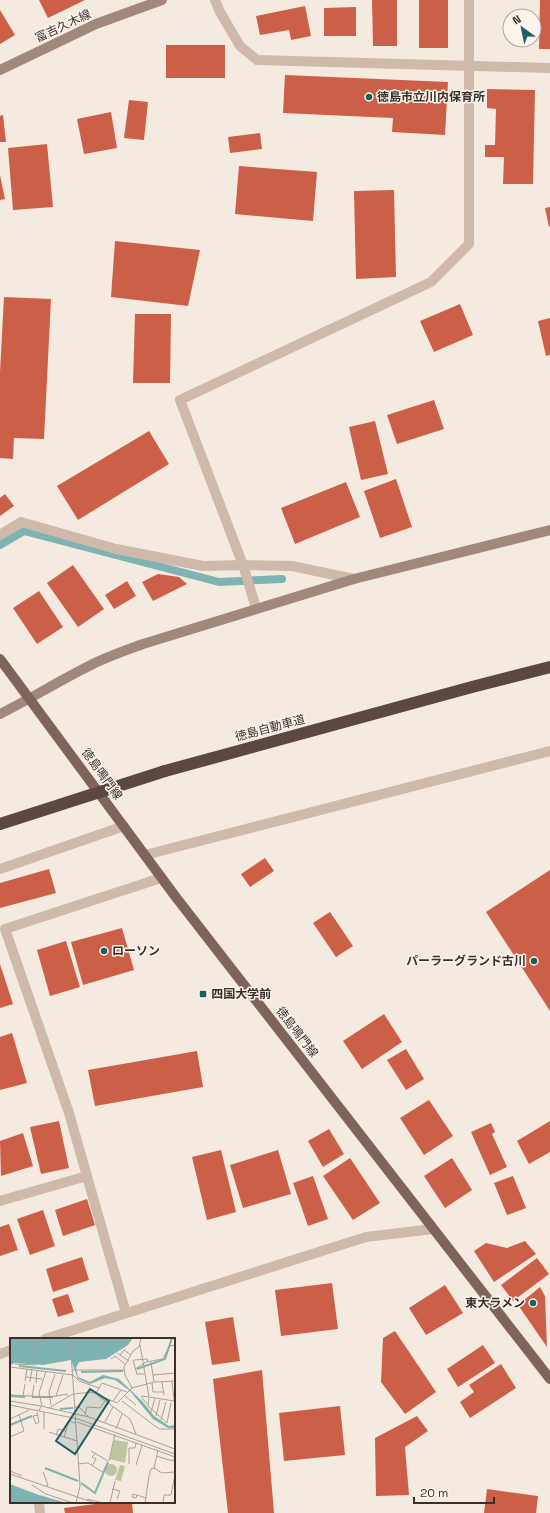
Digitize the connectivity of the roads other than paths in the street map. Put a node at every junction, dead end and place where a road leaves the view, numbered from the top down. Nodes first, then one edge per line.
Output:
1 (162, 0) edge
2 (215, 0) edge
3 (469, 0) edge
4 (470, 66) junction
5 (550, 68) edge
6 (0, 70) edge
7 (550, 530) edge
8 (0, 535) edge
9 (244, 569) junction
10 (354, 579) junction
11 (256, 608) junction
12 (0, 658) edge
13 (550, 668) edge
14 (30, 699) junction
15 (0, 714) edge
16 (550, 751) edge
17 (0, 824) edge
18 (124, 826) junction
19 (145, 855) junction
20 (0, 868) edge
21 (162, 878) junction
22 (87, 1176) junction
23 (0, 1200) edge
24 (433, 1229) junction
25 (126, 1313) junction
26 (48, 1338) edge
27 (10, 1350) edge
28 (0, 1354) edge
29 (550, 1379) edge
30 (39, 1503) edge
31 (40, 1513) edge

1 - 6 street, 富吉久木線
2 - 4 street
3 - 4 street
4 - 5 street
4 - 9 street
7 - 10 street
8 - 9 street
9 - 10 street
9 - 11 street
10 - 11 street
11 - 14 street
12 - 14 main road, 徳島鳴門線
13 - 17 highway, 徳島自動車道, bridge
14 - 15 street
14 - 18 main road, 徳島鳴門線
16 - 19 street
18 - 19 main road, 徳島鳴門線
18 - 20 street
19 - 21 main road, 徳島鳴門線
21 - 22 street
21 - 24 main road, 徳島鳴門線
22 - 23 street
22 - 25 street
24 - 25 street
24 - 29 main road, 徳島鳴門線
25 - 26 street
27 - 28 street
30 - 31 street

